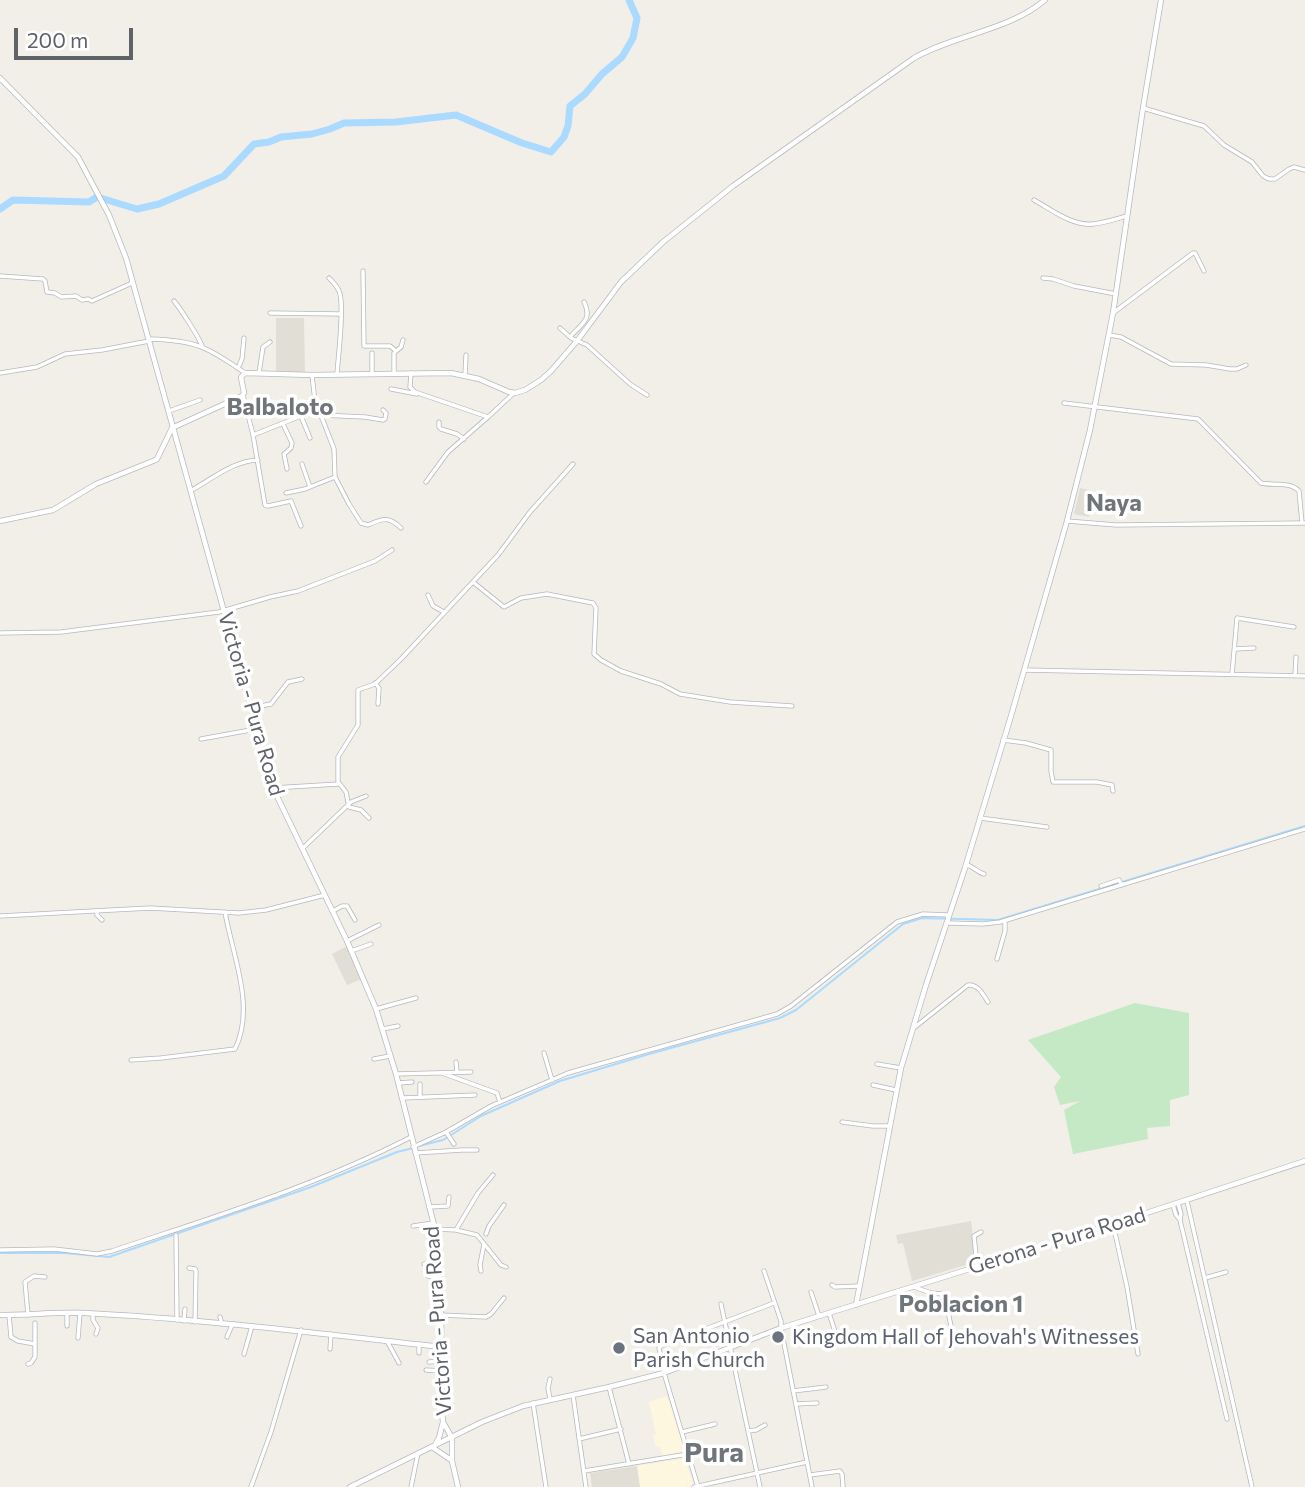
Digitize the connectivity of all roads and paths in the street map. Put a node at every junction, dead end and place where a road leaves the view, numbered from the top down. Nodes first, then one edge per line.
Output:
1 (1045, 0) edge
2 (1161, 0) edge
3 (0, 78) edge
4 (1143, 108) junction
5 (1305, 170) edge
6 (1034, 200) dead end
7 (1127, 216) junction
8 (363, 271) dead end
9 (1205, 271) dead end
10 (0, 276) edge
11 (329, 278) dead end
12 (1043, 278) dead end
13 (132, 283) junction
14 (1116, 294) junction
15 (174, 301) dead end
16 (584, 302) dead end
17 (270, 313) dead end
18 (1113, 313) junction
19 (341, 314) junction
20 (560, 328) dead end
21 (1109, 335) junction
22 (570, 337) junction
23 (244, 338) dead end
24 (149, 340) junction
25 (403, 340) dead end
26 (577, 341) junction
27 (270, 342) dead end
28 (202, 346) junction
29 (396, 351) junction
30 (372, 353) dead end
31 (466, 355) dead end
32 (1246, 365) dead end
33 (237, 368) junction
34 (0, 373) edge
35 (260, 373) junction
36 (411, 373) junction
37 (312, 374) junction
38 (337, 374) junction
39 (372, 374) junction
40 (394, 374) junction
41 (243, 375) junction
42 (465, 375) junction
43 (391, 389) dead end
44 (514, 393) junction
45 (243, 395) junction
46 (647, 395) dead end
47 (426, 396) junction
48 (200, 400) dead end
49 (1064, 403) dead end
50 (1095, 406) junction
51 (316, 410) junction
52 (169, 411) junction
53 (383, 411) dead end
54 (320, 415) junction
55 (301, 416) junction
56 (488, 417) junction
57 (439, 422) dead end
58 (283, 424) junction
59 (174, 427) junction
60 (253, 435) junction
61 (310, 438) dead end
62 (464, 439) junction
63 (258, 460) junction
64 (302, 464) dead end
65 (573, 464) dead end
66 (287, 468) dead end
67 (335, 477) junction
68 (426, 482) dead end
69 (310, 487) junction
70 (192, 490) junction
71 (286, 493) dead end
72 (0, 521) edge
73 (1067, 521) junction
74 (1303, 523) edge
75 (301, 526) dead end
76 (401, 528) dead end
77 (392, 550) dead end
78 (473, 582) junction
79 (428, 596) dead end
80 (224, 611) junction
81 (444, 612) junction
82 (1294, 627) dead end
83 (0, 633) edge
84 (1254, 648) dead end
85 (1234, 649) junction
86 (1296, 657) dead end
87 (1024, 670) junction
88 (1232, 674) junction
89 (1295, 676) junction
90 (1305, 676) edge
91 (302, 679) dead end
92 (375, 683) junction
93 (378, 704) dead end
94 (792, 706) dead end
95 (250, 708) junction
96 (256, 729) junction
97 (201, 739) dead end
98 (1003, 740) junction
99 (339, 783) junction
100 (273, 788) junction
101 (1113, 790) dead end
102 (366, 796) dead end
103 (348, 805) junction
104 (369, 818) dead end
105 (980, 818) junction
106 (1046, 827) dead end
107 (1305, 828) edge
108 (303, 848) junction
109 (966, 865) junction
110 (984, 874) dead end
111 (1121, 884) junction
112 (1101, 886) dead end
113 (325, 895) junction
114 (97, 911) junction
115 (333, 911) junction
116 (225, 912) junction
117 (951, 915) junction
118 (0, 916) edge
119 (102, 920) dead end
120 (355, 920) dead end
121 (1005, 921) junction
122 (948, 923) junction
123 (379, 925) dead end
124 (347, 941) junction
125 (371, 944) dead end
126 (351, 951) junction
127 (997, 959) dead end
128 (416, 998) dead end
129 (988, 1002) dead end
130 (376, 1009) junction
131 (398, 1026) dead end
132 (913, 1028) junction
133 (383, 1029) junction
134 (544, 1053) dead end
135 (390, 1056) junction
136 (374, 1059) dead end
137 (131, 1060) dead end
138 (456, 1062) dead end
139 (877, 1065) dead end
140 (901, 1068) junction
141 (457, 1072) junction
142 (471, 1072) dead end
143 (440, 1073) junction
144 (396, 1074) junction
145 (552, 1080) junction
146 (412, 1082) dead end
147 (398, 1083) junction
148 (420, 1084) dead end
149 (873, 1085) dead end
150 (896, 1090) junction
151 (475, 1095) dead end
152 (421, 1097) junction
153 (402, 1098) junction
154 (500, 1102) junction
155 (842, 1122) dead end
156 (890, 1126) junction
157 (446, 1132) junction
158 (411, 1138) junction
159 (454, 1144) dead end
160 (414, 1150) junction
161 (477, 1150) dead end
162 (1305, 1161) edge
163 (493, 1175) dead end
164 (449, 1197) dead end
165 (1186, 1200) junction
166 (1176, 1204) junction
167 (504, 1205) dead end
168 (429, 1207) junction
169 (1113, 1224) junction
170 (413, 1226) dead end
171 (434, 1226) junction
172 (456, 1230) junction
173 (981, 1232) dead end
174 (176, 1235) dead end
175 (477, 1235) junction
176 (484, 1244) junction
177 (0, 1250) edge
178 (439, 1263) junction
179 (424, 1264) dead end
180 (977, 1265) junction
181 (506, 1267) dead end
182 (189, 1268) dead end
183 (481, 1271) dead end
184 (764, 1271) dead end
185 (1226, 1272) dead end
186 (428, 1276) dead end
187 (45, 1277) dead end
188 (439, 1277) junction
189 (1205, 1278) junction
190 (832, 1285) dead end
191 (859, 1286) junction
192 (912, 1286) junction
193 (811, 1292) dead end
194 (504, 1298) dead end
195 (721, 1304) dead end
196 (774, 1304) junction
197 (856, 1305) junction
198 (185, 1309) dead end
199 (80, 1313) junction
200 (829, 1313) junction
201 (67, 1314) junction
202 (93, 1314) junction
203 (0, 1315) edge
204 (9, 1315) junction
205 (28, 1315) junction
206 (441, 1315) junction
207 (819, 1316) junction
208 (220, 1317) dead end
209 (177, 1320) junction
210 (184, 1321) junction
211 (726, 1321) junction
212 (195, 1322) junction
213 (35, 1323) dead end
214 (222, 1324) junction
215 (232, 1325) junction
216 (67, 1326) dead end
217 (252, 1326) junction
218 (781, 1328) junction
219 (949, 1330) dead end
220 (300, 1331) junction
221 (96, 1334) dead end
222 (331, 1334) junction
223 (227, 1337) dead end
224 (78, 1338) dead end
225 (387, 1340) junction
226 (35, 1344) junction
227 (839, 1344) dead end
228 (419, 1345) junction
229 (441, 1347) junction
230 (731, 1347) junction
231 (330, 1349) dead end
232 (419, 1353) dead end
233 (244, 1354) dead end
234 (1138, 1354) dead end
235 (441, 1361) junction
236 (429, 1362) dead end
237 (399, 1363) dead end
238 (29, 1364) dead end
239 (426, 1370) dead end
240 (441, 1371) junction
241 (664, 1373) junction
242 (550, 1379) dead end
243 (609, 1387) junction
244 (826, 1387) dead end
245 (793, 1391) junction
246 (573, 1395) junction
247 (550, 1399) junction
248 (533, 1403) junction
249 (817, 1403) dead end
250 (796, 1404) junction
251 (1227, 1419) dead end
252 (443, 1422) junction
253 (715, 1424) dead end
254 (765, 1425) dead end
255 (621, 1429) junction
256 (748, 1431) junction
257 (682, 1432) junction
258 (452, 1438) junction
259 (579, 1439) junction
260 (432, 1447) junction
261 (418, 1453) junction
262 (688, 1454) junction
263 (452, 1461) junction
264 (807, 1462) junction
265 (629, 1464) junction
266 (584, 1471) junction
267 (757, 1473) junction
268 (810, 1475) junction
269 (251, 1487) edge
270 (350, 1487) edge
271 (411, 1487) edge
272 (458, 1487) edge
273 (545, 1487) edge
274 (586, 1487) edge
275 (697, 1487) edge
276 (760, 1487) edge
277 (812, 1487) edge
278 (843, 1487) edge
279 (1252, 1487) edge

1 - 26 street
2 - 4 street
3 - 13 street, Victoria - Pura Road
4 - 5 street
4 - 7 street
6 - 7 street
7 - 14 street
8 - 29 street
9 - 18 street
10 - 13 street
11 - 19 street
12 - 14 street
13 - 24 street, Victoria - Pura Road
14 - 18 street
15 - 28 street
16 - 22 street
17 - 19 street
18 - 21 street
19 - 38 street
20 - 22 street
21 - 32 street
21 - 50 street
22 - 26 street
23 - 33 street
24 - 28 street
24 - 34 street
24 - 52 street, Victoria - Pura Road
25 - 29 street
26 - 44 street
26 - 46 street
27 - 35 street
28 - 33 street
29 - 40 street
30 - 39 street
31 - 42 street
33 - 41 street
35 - 37 street
35 - 41 street
36 - 40 street
36 - 42 street
36 - 47 street
37 - 38 street
37 - 51 street
38 - 39 street
39 - 40 street
41 - 45 street
42 - 44 street
43 - 47 street
44 - 56 street
45 - 59 street
45 - 60 street
47 - 56 street
48 - 52 street
49 - 50 street
50 - 73 street
50 - 74 street
51 - 54 street
51 - 55 street
52 - 59 street, Victoria - Pura Road
53 - 54 street
54 - 67 street
55 - 58 street
55 - 61 street
56 - 62 street
57 - 62 street
58 - 60 street
58 - 66 street
59 - 70 street, Victoria - Pura Road
59 - 72 street
60 - 63 street
62 - 68 street
63 - 70 street
63 - 75 street
64 - 69 street
65 - 78 street
67 - 69 street
67 - 76 street
69 - 71 street
70 - 80 street, Victoria - Pura Road
73 - 74 street
73 - 87 street
77 - 80 street
78 - 81 street
78 - 94 street
79 - 81 street
80 - 83 street
80 - 95 street, Victoria - Pura Road
81 - 92 street
82 - 85 street
84 - 85 street
85 - 88 street
86 - 89 street
87 - 88 street
87 - 98 street
88 - 89 street
89 - 90 street
91 - 95 street
92 - 93 street
92 - 99 street
95 - 96 street, Victoria - Pura Road
96 - 97 street
96 - 100 street, Victoria - Pura Road
98 - 101 street
98 - 105 street
99 - 100 street
99 - 103 street
100 - 108 street, Victoria - Pura Road
102 - 103 street
103 - 104 street
103 - 108 street
105 - 106 street
105 - 109 street
107 - 111 street
108 - 113 street, Victoria - Pura Road
109 - 110 street
109 - 117 street
111 - 112 street
111 - 121 street
113 - 115 street, Victoria - Pura Road
113 - 116 street
114 - 116 street
114 - 118 street
114 - 119 street
115 - 120 street
115 - 124 street, Victoria - Pura Road
116 - 137 street
117 - 122 street
117 - 145 street
121 - 122 street
121 - 127 street
122 - 132 street
123 - 124 street
124 - 126 street, Victoria - Pura Road
125 - 126 street
126 - 130 street, Victoria - Pura Road
128 - 130 street
129 - 132 street
130 - 133 street, Victoria - Pura Road
131 - 133 street
132 - 140 street
133 - 135 street, Victoria - Pura Road
134 - 145 street
135 - 136 street
135 - 144 street, Victoria - Pura Road
138 - 141 street
139 - 140 street
140 - 150 street
141 - 142 street
141 - 143 street
143 - 144 street
143 - 154 street
144 - 147 street, Victoria - Pura Road
145 - 154 street
146 - 147 street
147 - 153 street, Victoria - Pura Road
148 - 152 street
149 - 150 street
150 - 156 street
151 - 152 street
152 - 153 street
153 - 158 street, Victoria - Pura Road
154 - 157 street
155 - 156 street
156 - 191 street
157 - 159 street
157 - 160 street
158 - 160 street, Victoria - Pura Road
158 - 177 street
160 - 161 street
160 - 168 street, Victoria - Pura Road
162 - 165 street, Gerona - Pura Road
163 - 172 street
164 - 168 street
165 - 166 street, Gerona - Pura Road
165 - 189 street
166 - 169 street, Gerona - Pura Road
166 - 251 street
167 - 175 street
168 - 171 street, Victoria - Pura Road
169 - 180 street, Gerona - Pura Road
169 - 234 street
170 - 171 street
171 - 172 street
171 - 178 street, Victoria - Pura Road
172 - 175 street
173 - 180 street
174 - 209 street
175 - 176 street
176 - 181 street
176 - 183 street
178 - 179 street
178 - 188 street, Victoria - Pura Road
180 - 192 street, Gerona - Pura Road
182 - 212 street
184 - 196 street
185 - 189 street
186 - 188 street
187 - 205 street
188 - 206 street, Victoria - Pura Road
189 - 279 street
190 - 191 street
191 - 197 street
192 - 197 street, Gerona - Pura Road
192 - 219 street
193 - 207 street
194 - 206 street
195 - 211 street
196 - 211 street
196 - 218 street
197 - 200 street, Gerona - Pura Road
198 - 210 street
199 - 201 street
199 - 202 street
199 - 224 street
200 - 207 street, Gerona - Pura Road
200 - 227 street
201 - 205 street
201 - 216 street
202 - 209 street
202 - 221 street
203 - 204 street
204 - 205 street
204 - 226 street
206 - 229 street, Victoria - Pura Road
207 - 218 street, Gerona - Pura Road
208 - 214 street
209 - 210 street
210 - 212 street
211 - 230 street
211 - 241 street
212 - 214 street
213 - 226 street
214 - 215 street
215 - 217 street
215 - 223 street
217 - 220 street
217 - 233 street
218 - 230 street, Gerona - Pura Road
218 - 245 street
220 - 222 street
220 - 269 street
222 - 225 street
222 - 231 street
225 - 228 street
225 - 237 street
226 - 238 street
228 - 229 street
228 - 232 street
229 - 235 street, Victoria - Pura Road
230 - 241 street, Gerona - Pura Road
230 - 256 street
235 - 236 street
235 - 240 street, Victoria - Pura Road
239 - 240 street
240 - 252 street, Victoria - Pura Road
241 - 243 street, Gerona - Pura Road
241 - 257 street
242 - 247 street
243 - 246 street, Gerona - Pura Road
243 - 255 street
244 - 245 street
245 - 250 street
246 - 247 street, Gerona - Pura Road
246 - 259 street
247 - 248 street, Gerona - Pura Road
248 - 258 street, Gerona - Pura Road
248 - 273 street
249 - 250 street
250 - 264 street
252 - 258 street, Victoria - Pura Road
252 - 260 street
253 - 257 street
254 - 256 street
255 - 259 street
255 - 265 street
256 - 267 street
257 - 262 street
258 - 260 street, Gerona - Pura Road
258 - 263 street
259 - 266 street
260 - 261 street, Gerona - Pura Road
260 - 263 street
261 - 270 street, Gerona - Pura Road
261 - 271 street
262 - 265 street
262 - 275 street
263 - 272 street
264 - 267 street
264 - 268 street
265 - 266 street
266 - 274 street
267 - 275 street
267 - 276 street
268 - 277 street
268 - 278 street

